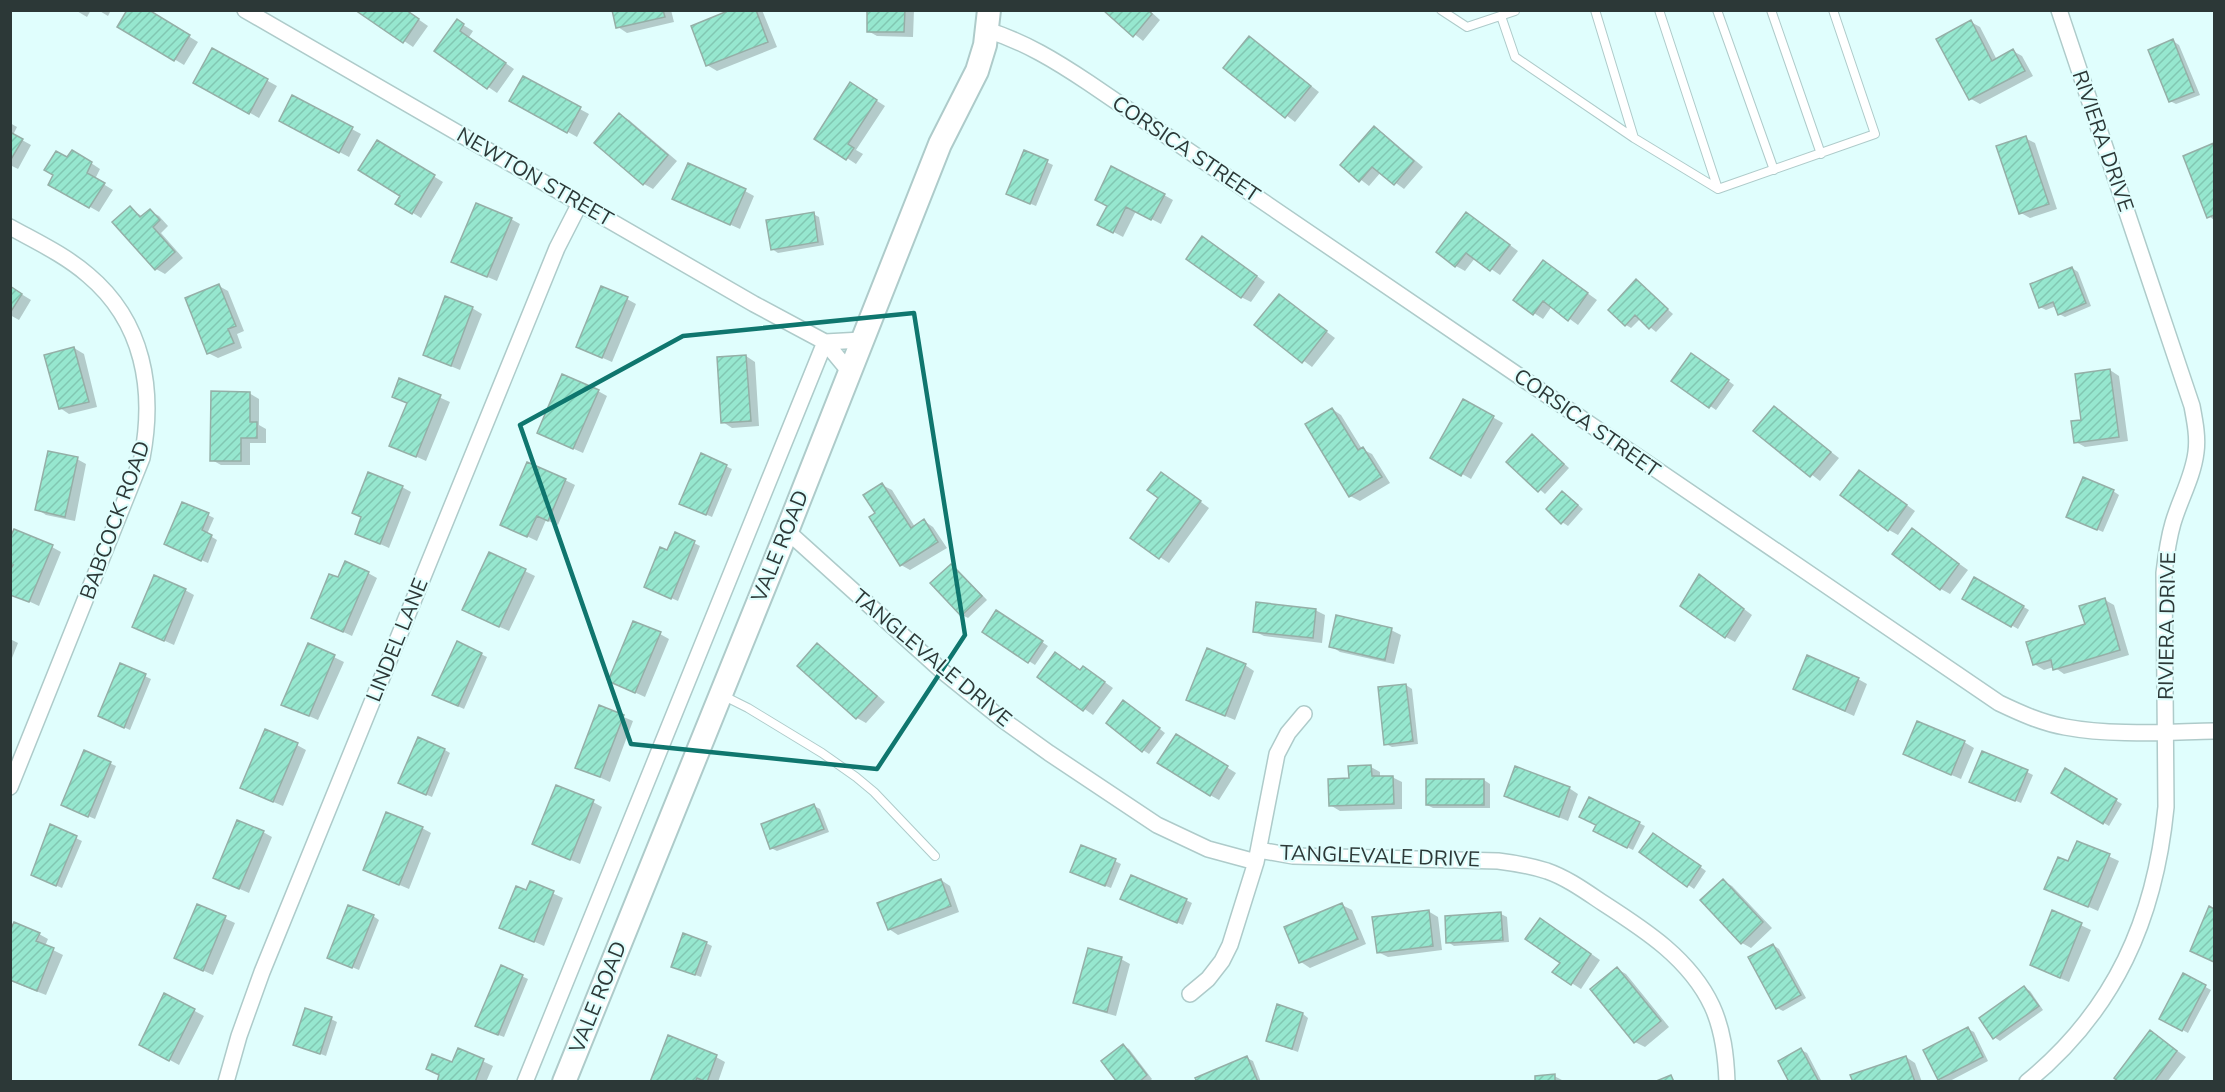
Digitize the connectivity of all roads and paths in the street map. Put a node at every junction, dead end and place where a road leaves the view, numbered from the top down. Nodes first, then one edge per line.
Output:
1 (245, 10) edge
2 (1440, 10) edge
3 (1595, 10) edge
4 (1659, 10) edge
5 (1717, 10) edge
6 (1771, 10) edge
7 (1833, 10) edge
8 (2059, 10) edge
9 (1516, 11) edge
10 (1501, 16) junction
11 (988, 20) edge
12 (1634, 138) junction
13 (1821, 154) junction
14 (1774, 170) junction
15 (1718, 189) junction
16 (580, 203) junction
17 (10, 227) edge
18 (862, 340) junction
19 (825, 342) junction
20 (849, 371) junction
21 (787, 531) junction
22 (721, 694) junction
23 (1304, 714) dead end
24 (2214, 731) edge
25 (2165, 732) junction
26 (10, 787) edge
27 (935, 856) dead end
28 (1257, 856) junction
29 (1190, 994) dead end
30 (226, 1082) edge
31 (525, 1082) edge
32 (564, 1082) edge
33 (1727, 1082) edge
34 (2027, 1082) edge

1 - 16 street, NEWTON STREET
2 - 10 lane
3 - 12 lane
4 - 15 lane
5 - 14 lane
6 - 13 lane
7 - 13 lane
8 - 25 street, RIVIERA DRIVE
9 - 10 lane
10 - 12 lane
11 - 18 main road, VALE ROAD
11 - 25 street, CORSICA STREET
12 - 15 lane
13 - 14 lane
14 - 15 lane
16 - 19 street, NEWTON STREET
16 - 30 street, LINDEL LANE
17 - 26 street, BABCOCK ROAD
18 - 19 street
18 - 20 main road, VALE ROAD
19 - 20 street, NEWTON STREET
19 - 31 street
20 - 21 main road, VALE ROAD
21 - 22 main road, VALE ROAD
21 - 28 street, TANGLEVALE DRIVE
22 - 27 lane
22 - 32 main road, VALE ROAD
23 - 28 street
24 - 25 street, CORSICA STREET
25 - 34 street, RIVIERA DRIVE
28 - 29 street
28 - 33 street, TANGLEVALE DRIVE

